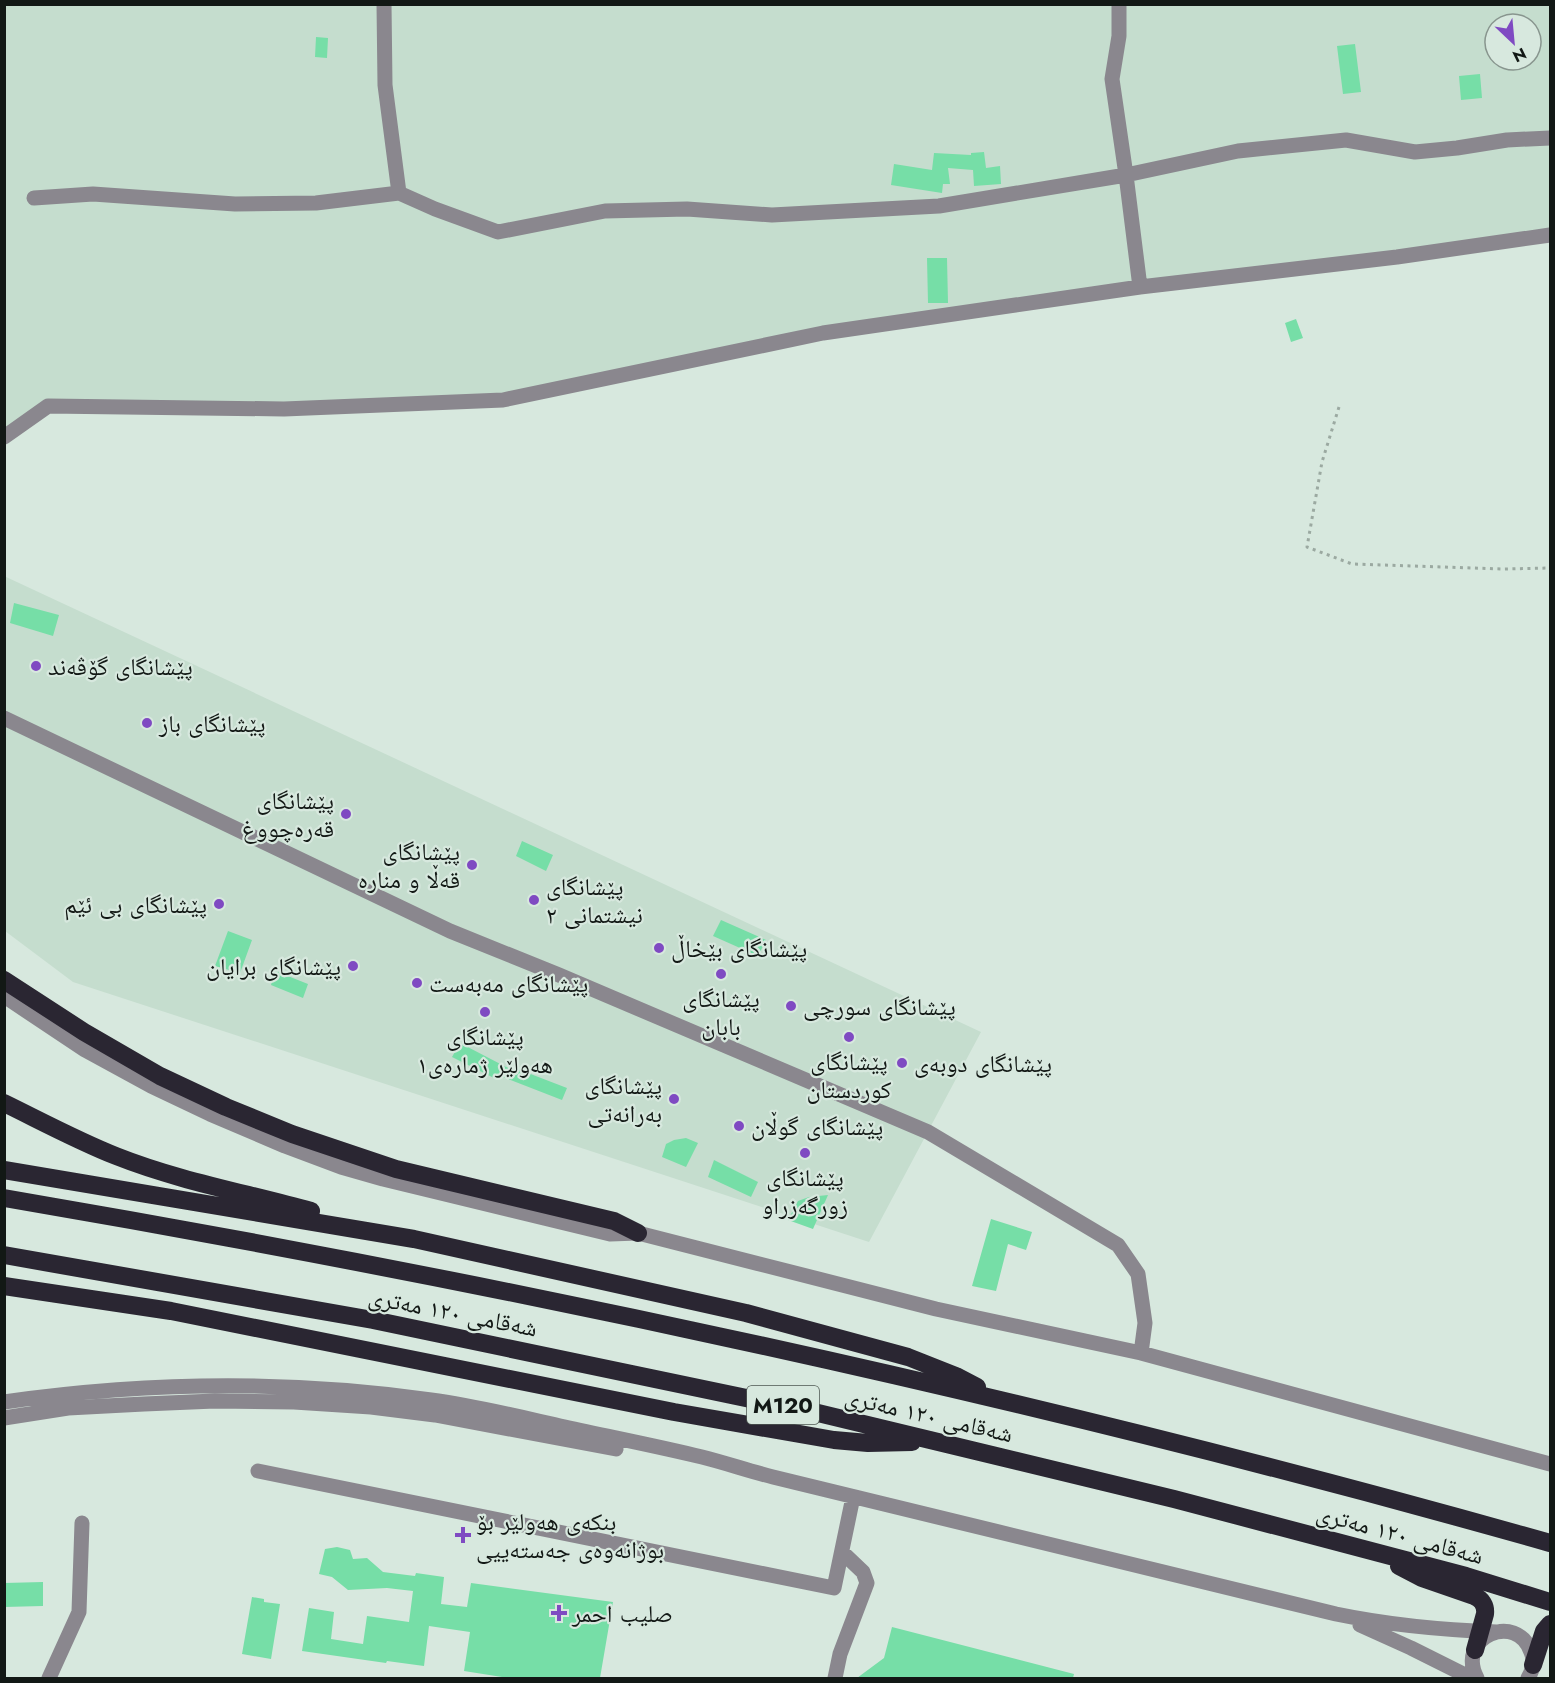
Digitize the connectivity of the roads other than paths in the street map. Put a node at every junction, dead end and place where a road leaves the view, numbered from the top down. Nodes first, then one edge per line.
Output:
1 (384, 4) edge
2 (1119, 4) edge
3 (1551, 138) edge
4 (1126, 175) junction
5 (399, 193) junction
6 (34, 198) dead end
7 (1551, 236) edge
8 (1140, 287) junction
9 (4, 438) edge
10 (4, 718) edge
11 (4, 980) edge
12 (4, 996) edge
13 (4, 1103) edge
14 (4, 1170) edge
15 (4, 1198) edge
16 (638, 1233) junction
17 (414, 1239) junction
18 (4, 1255) edge
19 (4, 1286) edge
20 (1141, 1353) junction
21 (1003, 1400) junction
22 (4, 1402) edge
23 (4, 1418) edge
24 (934, 1441) junction
25 (1551, 1464) edge
26 (258, 1471) dead end
27 (772, 1477) junction
28 (854, 1497) junction
29 (82, 1522) dead end
30 (1551, 1535) edge
31 (1530, 1537) junction
32 (1551, 1543) edge
33 (1367, 1550) junction
34 (842, 1552) junction
35 (1551, 1602) edge
36 (1335, 1614) junction
37 (1483, 1629) junction
38 (1474, 1650) joint
39 (1542, 1652) edge
40 (49, 1678) edge
41 (835, 1678) edge
42 (1471, 1678) edge
43 (1477, 1678) edge

1 - 5 street
2 - 4 street
3 - 4 street
4 - 5 street
4 - 8 street
5 - 6 street
7 - 8 street
8 - 9 street
10 - 20 street
11 - 16 highway
12 - 16 street
13 - 17 highway
14 - 17 highway
15 - 21 highway, شەقامی ١٢٠ مەتری / M120
16 - 20 street
17 - 21 highway
18 - 24 highway, شەقامی ١٢٠ مەتری / M120
19 - 24 highway
20 - 25 street
21 - 31 highway, شەقامی ١٢٠ مەتری / M120
22 - 27 street
23 - 27 street
24 - 33 highway, شەقامی ١٢٠ مەتری / M120
26 - 34 street
27 - 28 street
28 - 34 street
28 - 36 street
29 - 40 street
30 - 31 highway
31 - 32 highway, شەقامی ١٢٠ مەتری / M120
33 - 35 highway, شەقامی ١٢٠ مەتری / M120
33 - 37 highway
34 - 41 street
36 - 37 street
36 - 42 street
37 - 38 highway
37 - 39 street
38 - 43 street

